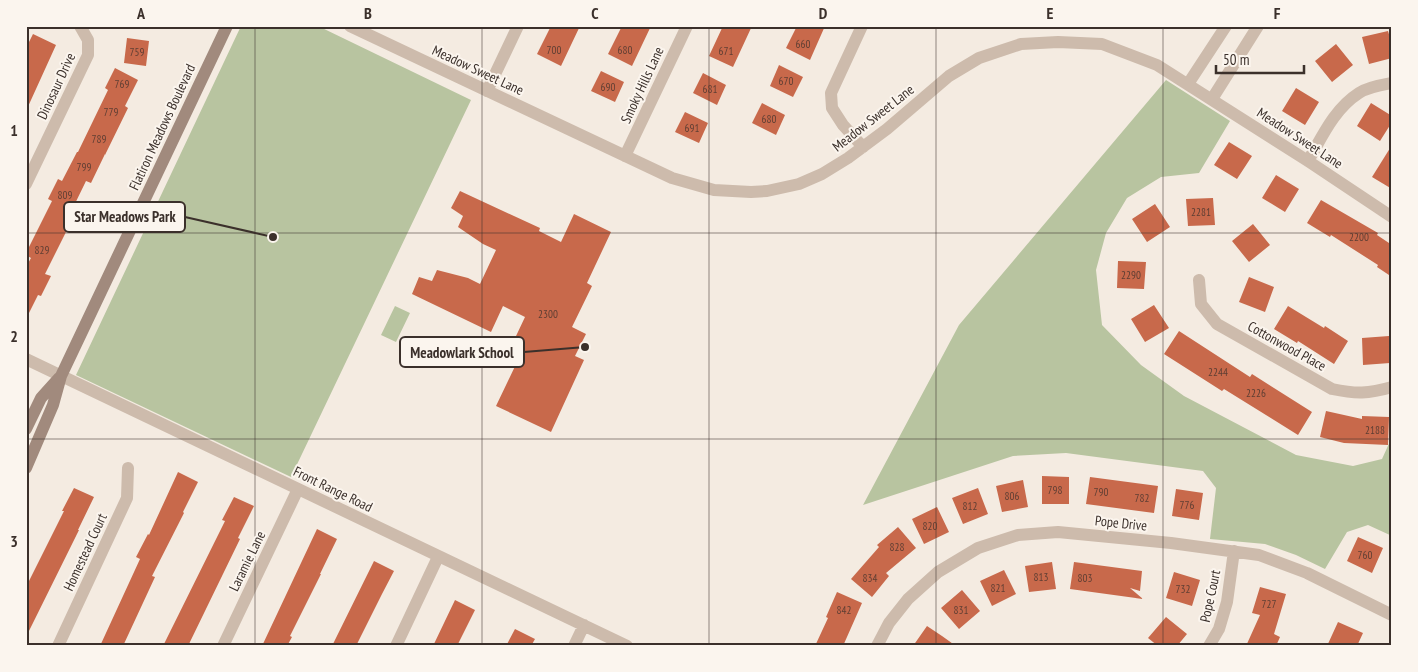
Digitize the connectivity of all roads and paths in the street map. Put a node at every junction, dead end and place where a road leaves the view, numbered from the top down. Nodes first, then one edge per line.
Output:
1 (80, 26) edge
2 (227, 26) edge
3 (518, 26) edge
4 (687, 26) edge
5 (862, 26) edge
6 (1226, 26) edge
7 (1258, 26) edge
8 (354, 27) edge
9 (1392, 83) edge
10 (1188, 84) junction
11 (487, 91) junction
12 (1212, 100) junction
13 (863, 147) junction
14 (625, 156) junction
15 (1308, 161) junction
16 (26, 184) edge
17 (1392, 217) edge
18 (1199, 280) dead end
19 (26, 360) edge
20 (61, 376) junction
21 (1392, 387) edge
22 (26, 429) edge
23 (26, 468) edge
24 (128, 468) dead end
25 (298, 489) junction
26 (1234, 551) junction
27 (438, 557) junction
28 (1392, 615) edge
29 (584, 625) junction
30 (58, 646) edge
31 (223, 646) edge
32 (396, 646) edge
33 (574, 646) edge
34 (627, 646) edge
35 (877, 646) edge
36 (1209, 646) edge

1 - 16 street, Dinosaur Drive
2 - 20 street, Flatiron Meadows Boulevard
3 - 11 street
4 - 14 street, Smoky Hills Lane
5 - 13 street
6 - 10 street
7 - 12 street
8 - 11 street, Meadow Sweet Lane
9 - 15 street
10 - 12 street, Meadow Sweet Lane
10 - 13 street, Meadow Sweet Lane
11 - 14 street, Meadow Sweet Lane
12 - 15 street, Meadow Sweet Lane
13 - 14 street, Meadow Sweet Lane
15 - 17 street, Meadow Sweet Lane
18 - 21 street, Cottonwood Place
19 - 20 street, Front Range Road
20 - 22 street, Flatiron Meadows Boulevard
20 - 23 street, Flatiron Meadows Boulevard
20 - 25 street, Front Range Road
24 - 30 street, Homestead Court
25 - 27 street, Front Range Road
25 - 31 street, Laramie Lane
26 - 28 street, Pope Drive
26 - 35 street, Pope Drive
26 - 36 street, Pope Court
27 - 29 street, Front Range Road
27 - 32 street
29 - 33 street
29 - 34 street, Front Range Road

